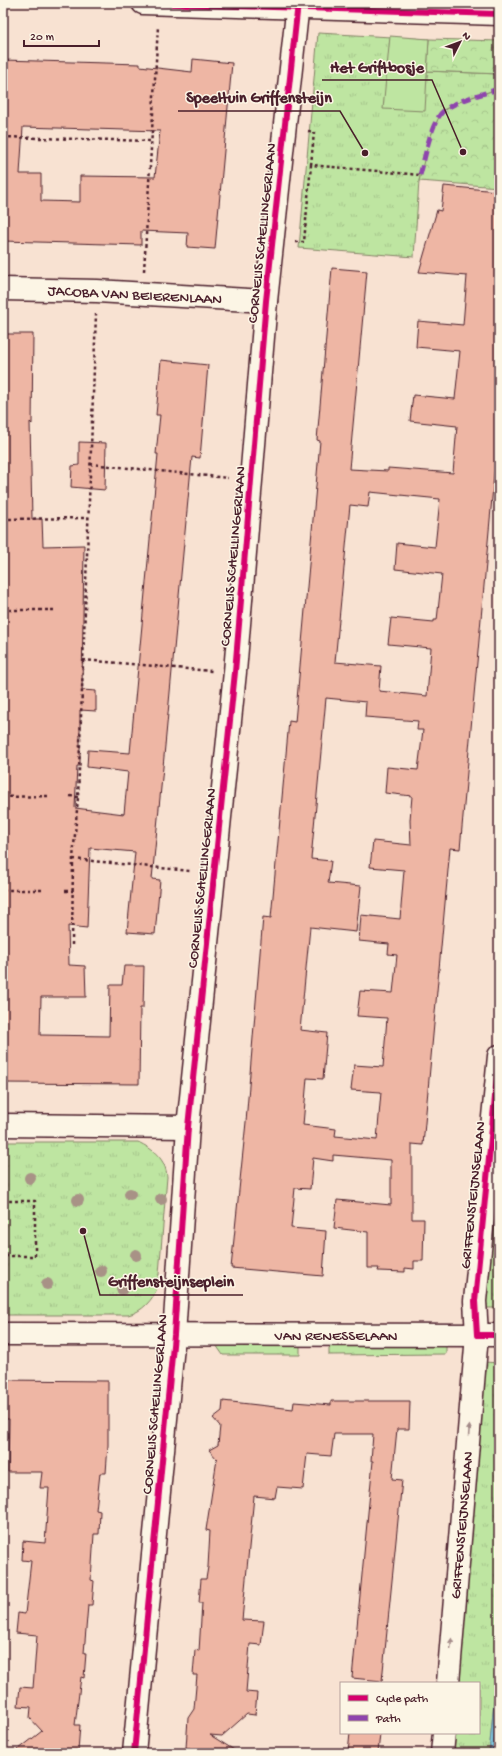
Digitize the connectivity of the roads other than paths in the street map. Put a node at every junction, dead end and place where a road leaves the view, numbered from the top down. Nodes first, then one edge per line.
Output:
1 (143, 3) edge
2 (159, 3) edge
3 (298, 5) edge
4 (499, 14) edge
5 (3, 289) edge
6 (266, 301) junction
7 (499, 1056) edge
8 (3, 1125) edge
9 (188, 1128) junction
10 (3, 1334) edge
11 (174, 1335) junction
12 (477, 1335) junction
13 (499, 1335) edge
14 (448, 1682) edge
15 (444, 1734) edge
16 (134, 1753) edge
17 (442, 1753) edge

1 - 2 street
2 - 3 street
3 - 4 street
3 - 6 street, CORNELIS SCHELLINGERLAAN
5 - 6 street, JACOBA VAN BEIERENLAAN
6 - 9 street, CORNELIS SCHELLINGERLAAN
7 - 12 street, GRIFFENSTEIJNSELAAN
8 - 9 street
9 - 11 street, CORNELIS SCHELLINGERLAAN
10 - 11 street, VAN RENESSELAAN
11 - 12 street, VAN RENESSELAAN
11 - 16 street, CORNELIS SCHELLINGERLAAN
12 - 13 street, VAN RENESSELAAN
14 -> 12 street, GRIFFENSTEIJNSELAAN
15 - 17 street

